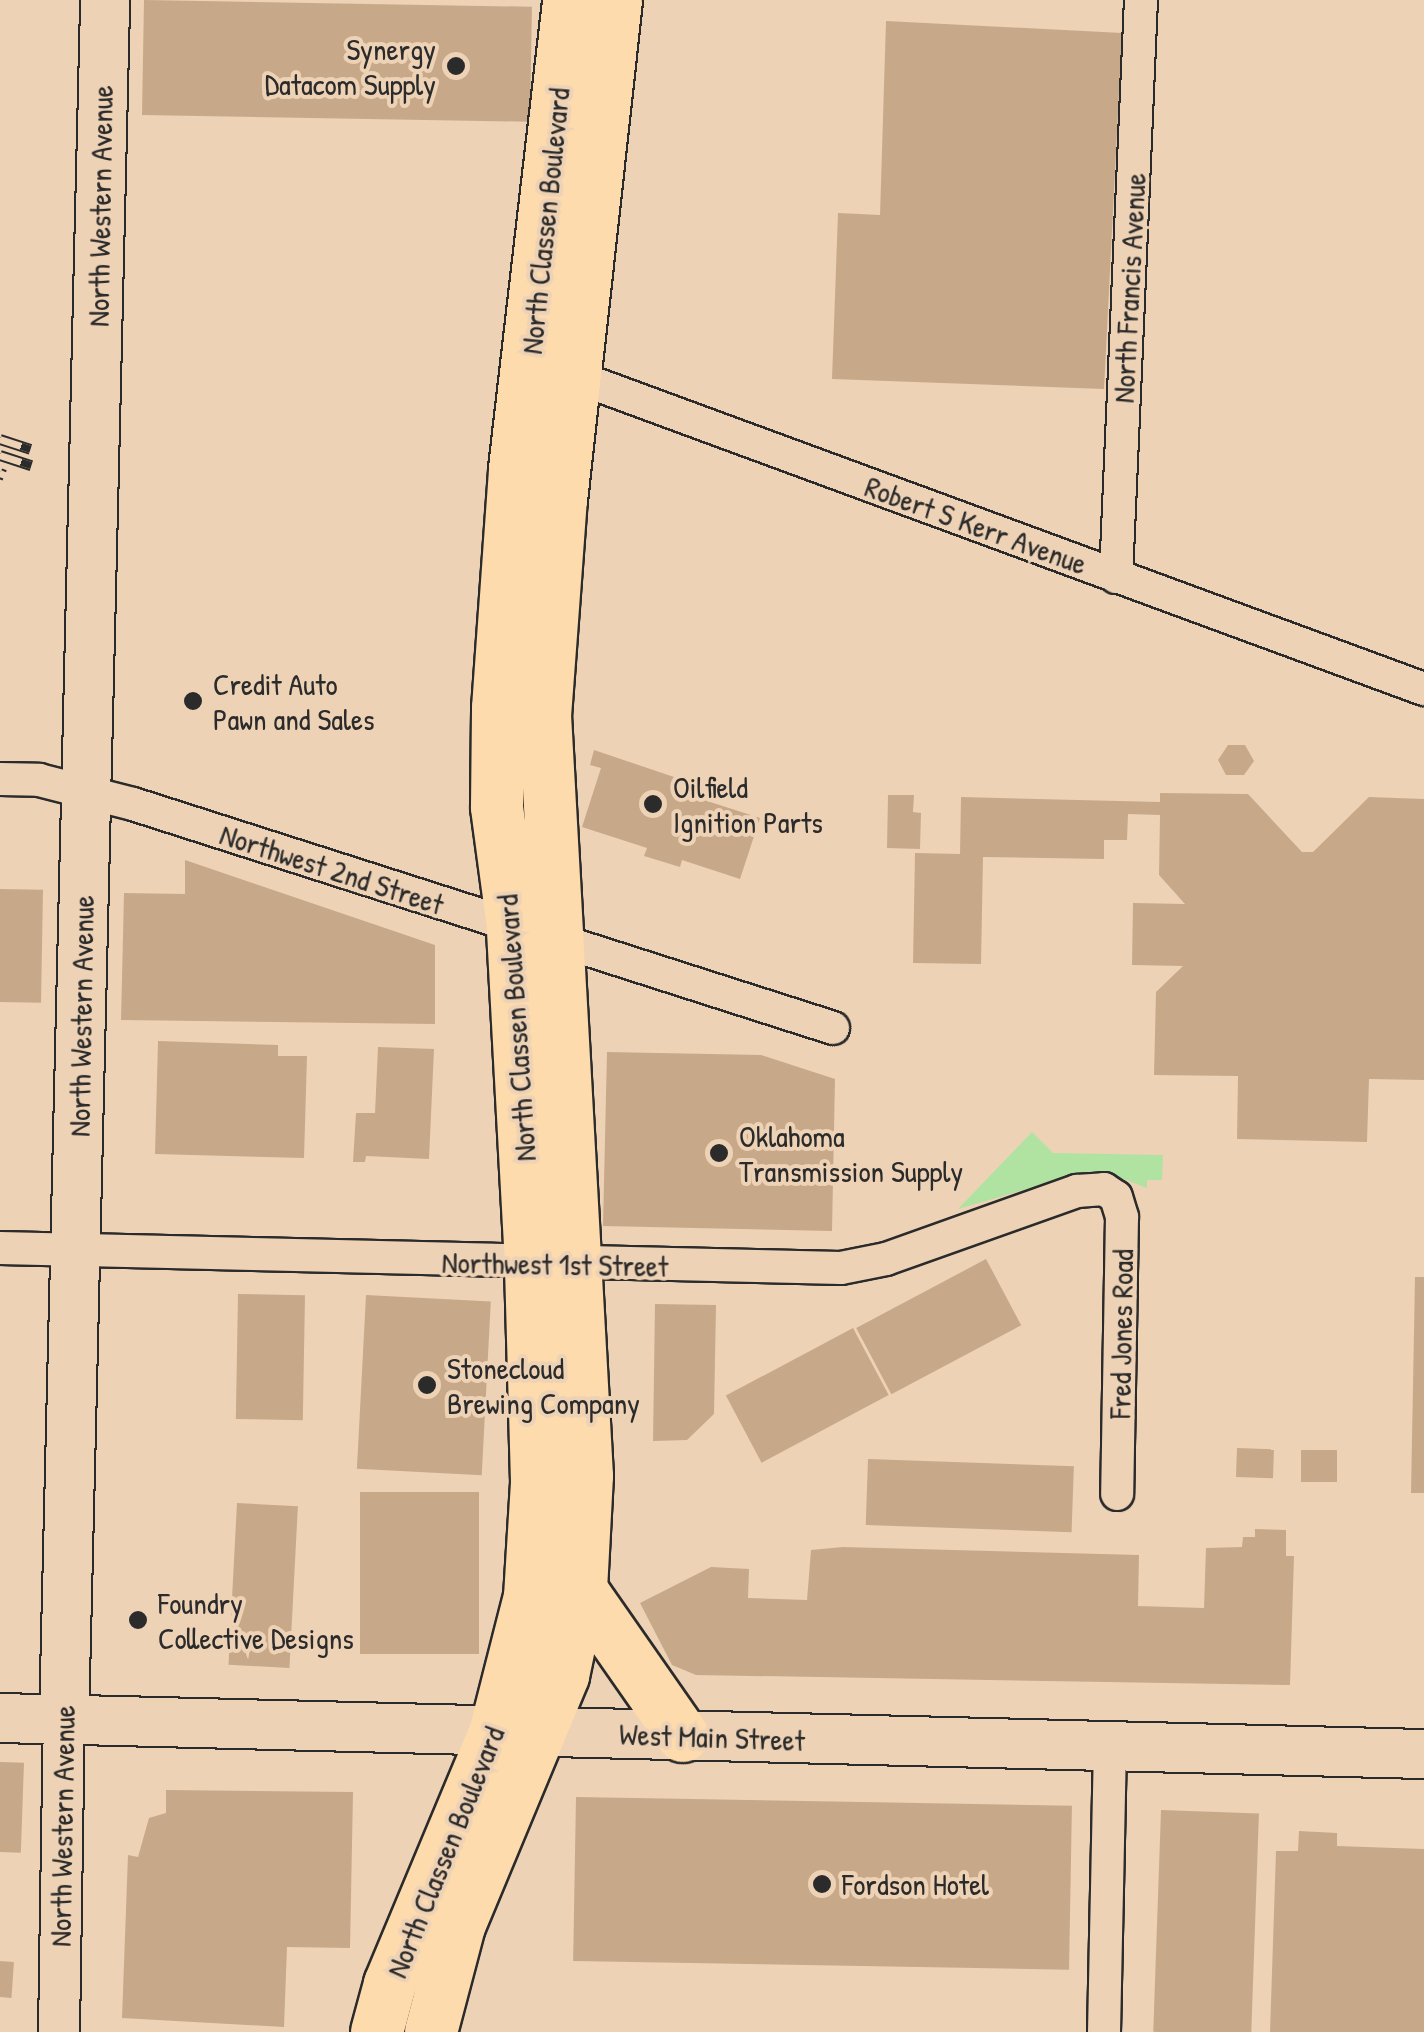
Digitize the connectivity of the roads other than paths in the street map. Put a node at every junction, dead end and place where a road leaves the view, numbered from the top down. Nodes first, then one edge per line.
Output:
1 (105, 0) edge
2 (569, 0) edge
3 (616, 0) edge
4 (1141, 0) edge
5 (552, 368) junction
6 (1116, 577) junction
7 (1424, 689) edge
8 (0, 779) edge
9 (85, 792) junction
10 (536, 934) junction
11 (833, 1028) dead end
12 (1097, 1188) joint
13 (0, 1248) edge
14 (76, 1251) junction
15 (554, 1264) junction
16 (1117, 1494) dead end
17 (582, 1590) junction
18 (0, 1718) edge
19 (64, 1720) junction
20 (520, 1730) junction
21 (683, 1736) junction
22 (1110, 1749) junction
23 (1424, 1754) edge
24 (59, 2032) edge
25 (378, 2032) edge
26 (432, 2032) edge
27 (1104, 2032) edge

1 - 9 main road, North Western Avenue
2 - 5 main road, North Classen Boulevard
3 - 5 main road, North Classen Boulevard
4 - 6 street, North Francis Avenue
5 - 6 street, Robert S Kerr Avenue
5 - 10 main road, North Classen Boulevard
6 - 7 street, Robert S Kerr Avenue
8 - 9 street, Northwest 2nd Street
9 - 10 street, Northwest 2nd Street
9 - 14 main road, North Western Avenue
10 - 11 street, Northwest 2nd Street
10 - 15 main road, North Classen Boulevard
12 - 15 street, Northwest 1st Street
12 - 16 street, Fred Jones Road
13 - 14 street, Northwest 1st Street
14 - 15 street, Northwest 1st Street
14 - 19 main road, North Western Avenue
15 - 17 main road, North Classen Boulevard
15 - 20 main road, North Classen Boulevard
17 - 20 main road, North Classen Boulevard
17 - 21 main road
18 - 19 main road, West Main Street
19 - 20 main road, West Main Street
19 - 24 street, North Western Avenue
20 - 21 main road, West Main Street
20 - 25 main road, North Classen Boulevard
20 - 26 main road, North Classen Boulevard
21 - 22 main road, West Main Street
22 - 23 main road, West Main Street
22 - 27 street

